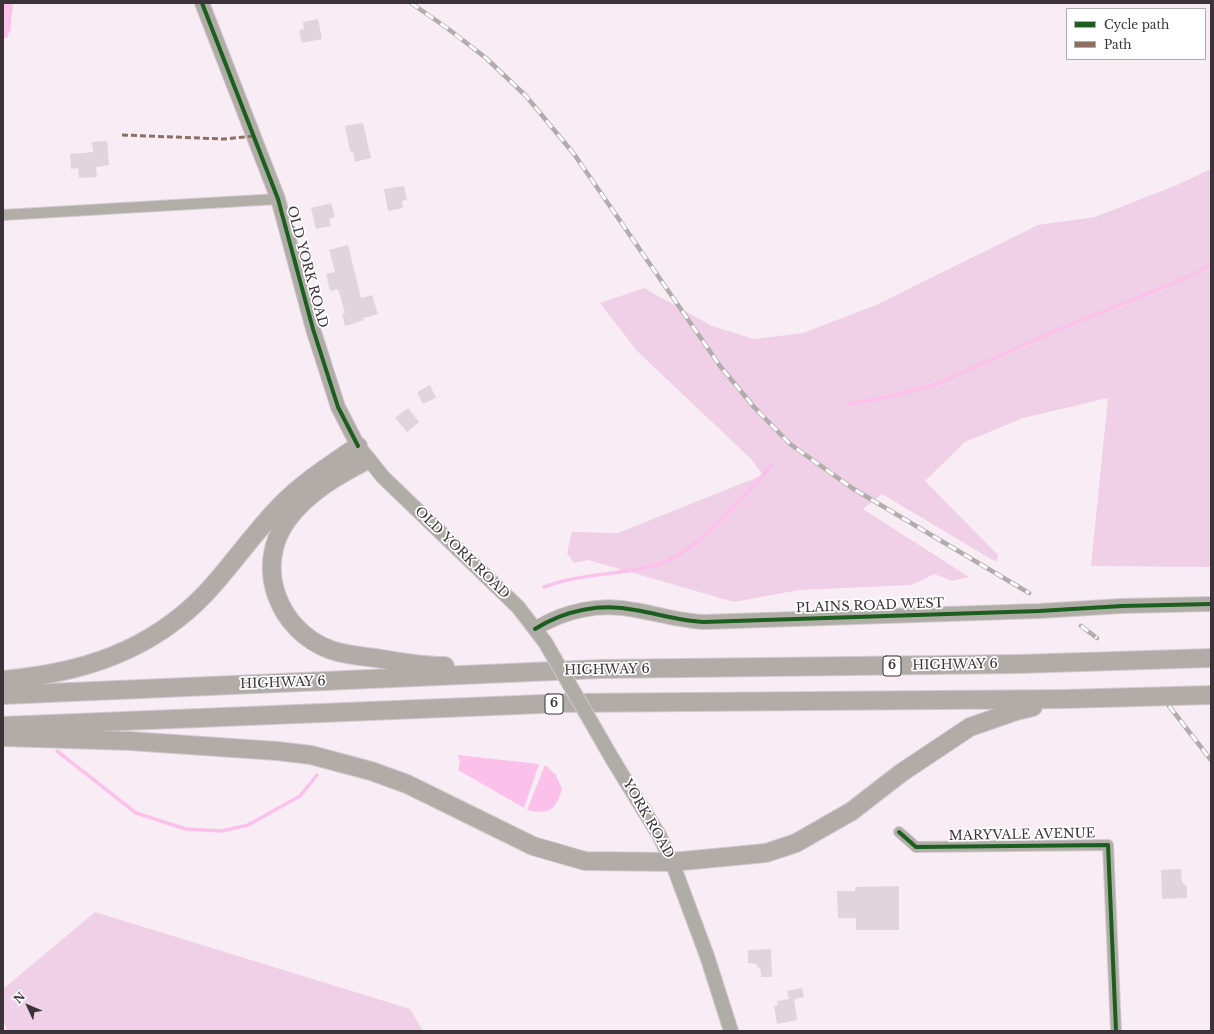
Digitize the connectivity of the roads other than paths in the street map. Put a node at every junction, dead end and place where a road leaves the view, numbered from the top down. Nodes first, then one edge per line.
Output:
1 (202, 3) edge
2 (278, 199) junction
3 (3, 215) edge
4 (362, 453) junction
5 (1211, 604) edge
6 (535, 629) junction
7 (545, 642) joint
8 (1211, 658) edge
9 (600, 669) junction
10 (3, 680) edge
11 (3, 695) edge
12 (1211, 695) edge
13 (1065, 699) junction
14 (3, 726) edge
15 (3, 738) edge
16 (899, 832) dead end
17 (672, 862) junction
18 (731, 1031) edge
19 (1116, 1031) edge

1 - 2 main road, OLD YORK ROAD
2 - 3 street, OLD YORK ROAD
2 - 4 main road, OLD YORK ROAD
4 - 6 main road, OLD YORK ROAD
4 - 9 highway
4 - 10 highway
5 - 6 main road, PLAINS ROAD WEST
6 - 7 main road, OLD YORK ROAD
7 - 17 main road, YORK ROAD, bridge
8 - 9 highway, HIGHWAY 6 / 6
9 - 11 highway, HIGHWAY 6 / 6
12 - 13 highway, 6
13 - 14 highway, 6
13 - 17 highway
15 - 17 highway
16 - 19 street, MARYVALE AVENUE
17 - 18 main road, YORK ROAD

